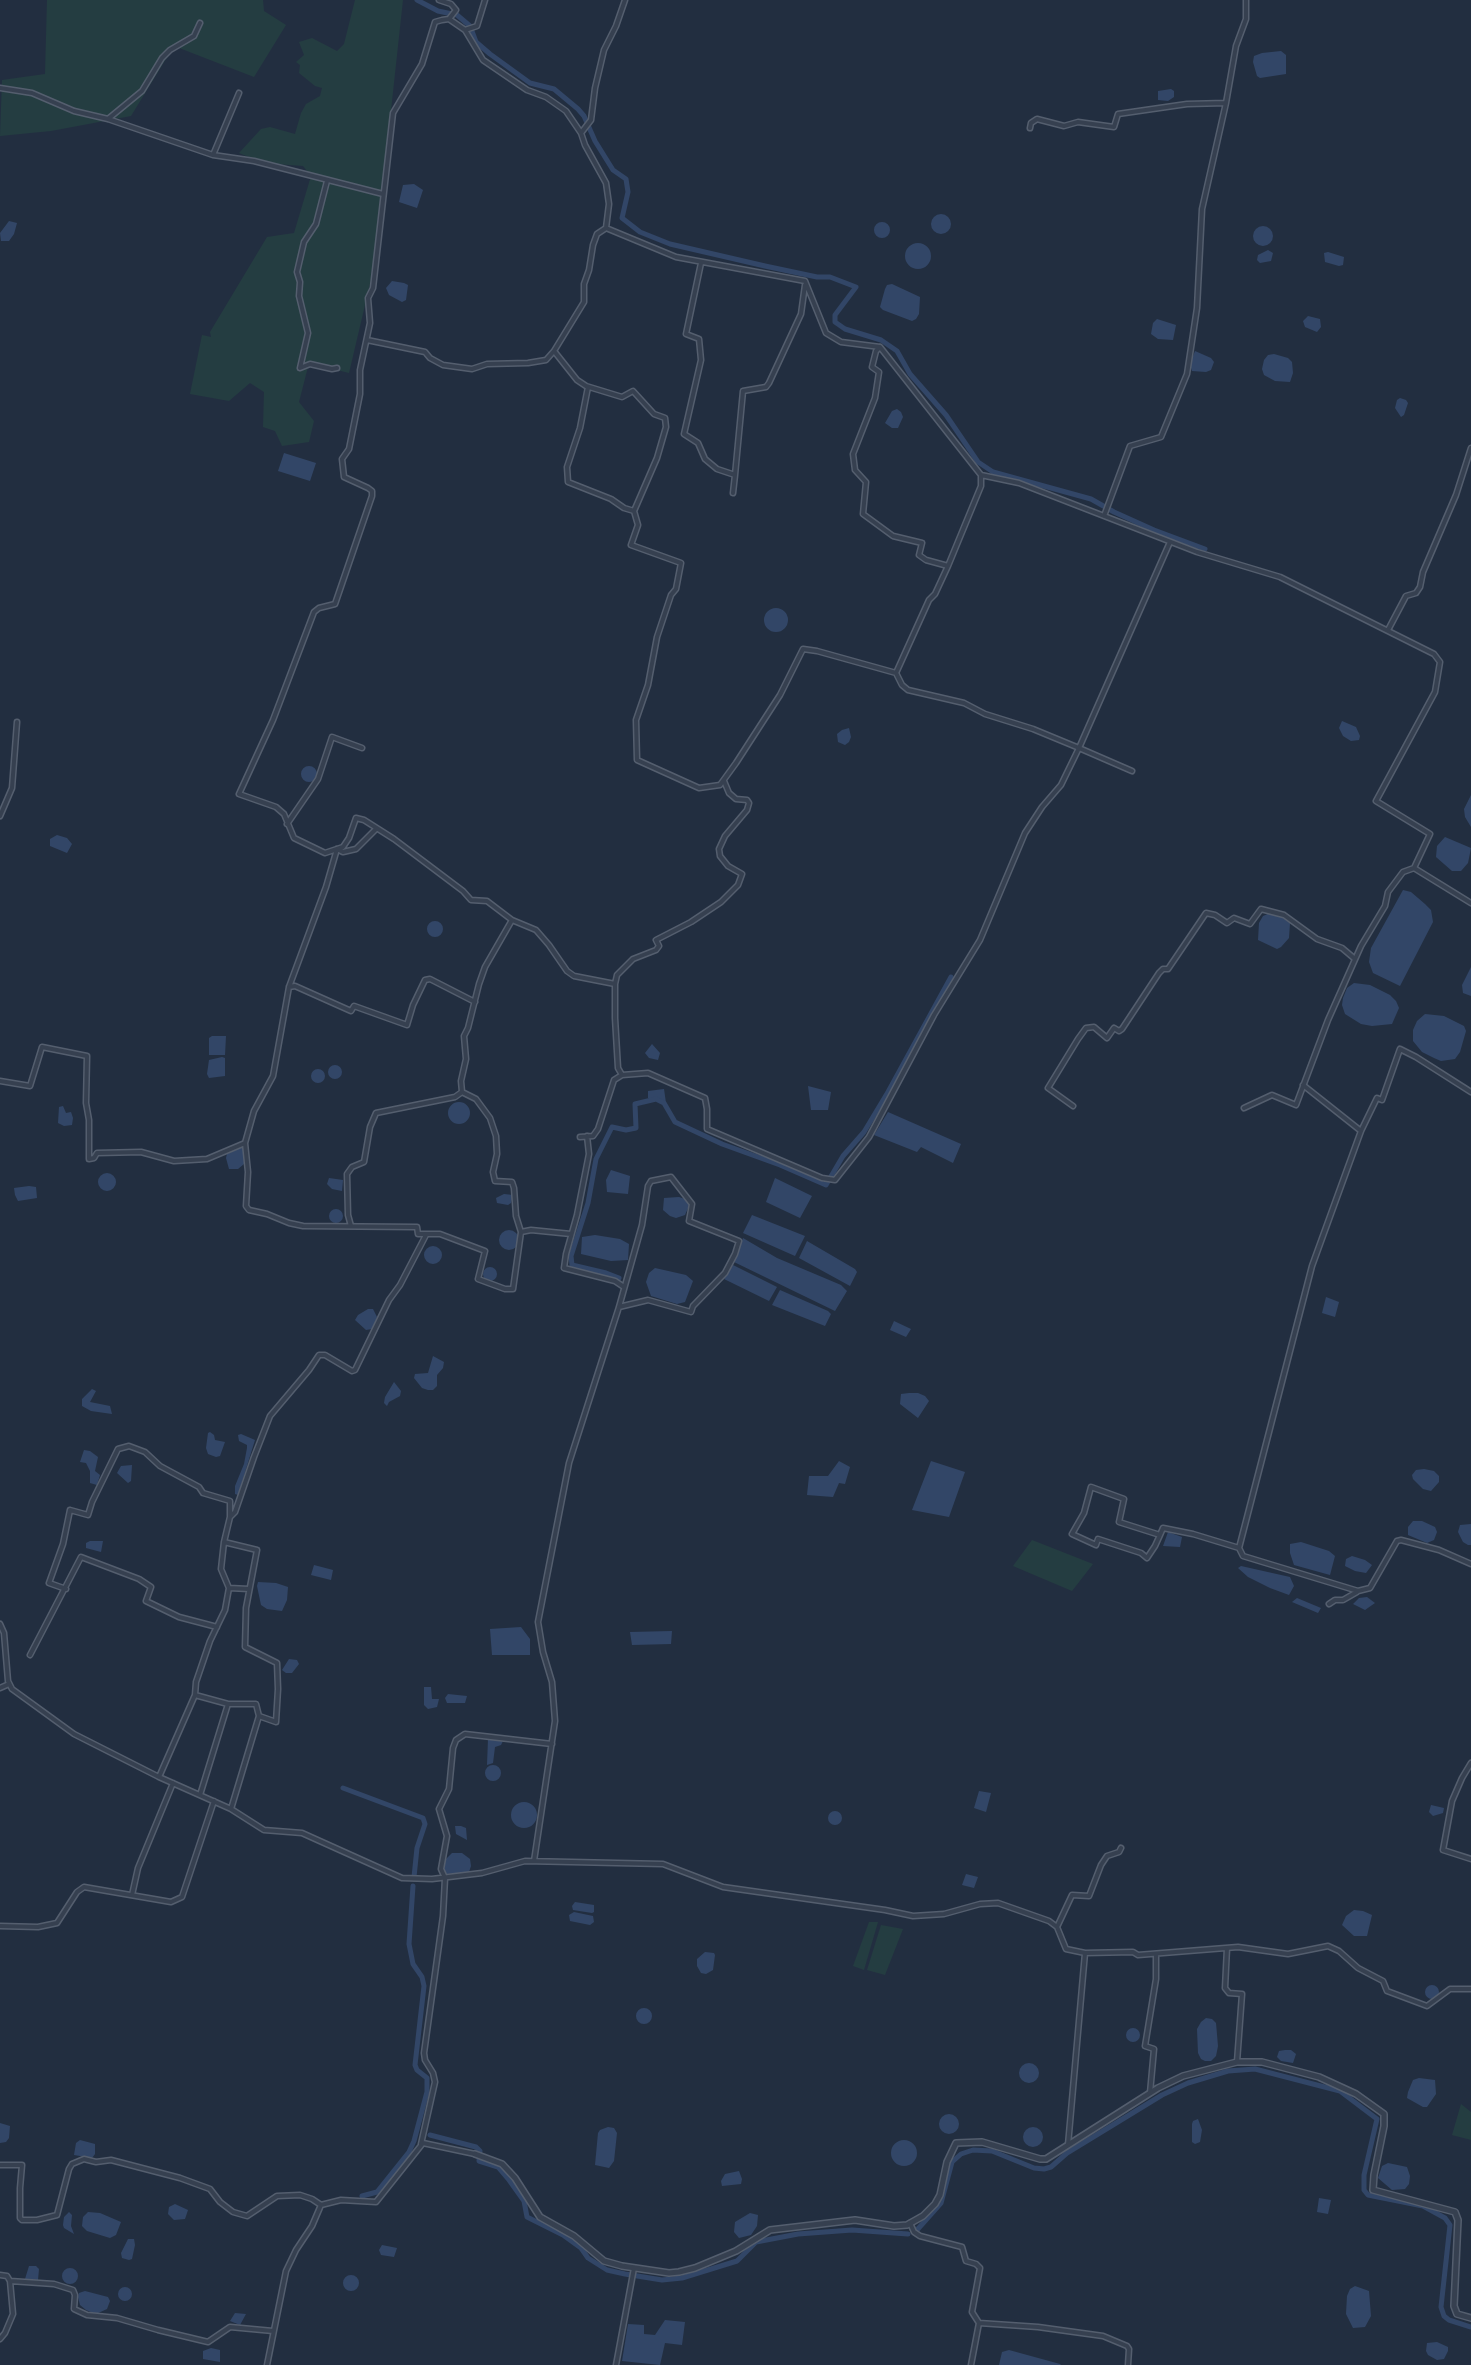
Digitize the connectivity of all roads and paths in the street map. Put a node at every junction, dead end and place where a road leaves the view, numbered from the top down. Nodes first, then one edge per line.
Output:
1 (439, 0) edge
2 (485, 0) edge
3 (624, 0) edge
4 (1246, 0) edge
5 (449, 19) junction
6 (200, 23) dead end
7 (465, 30) junction
8 (0, 88) edge
9 (239, 93) dead end
10 (1226, 103) junction
11 (108, 119) junction
12 (1030, 128) dead end
13 (582, 132) junction
14 (213, 155) junction
15 (327, 180) junction
16 (383, 194) junction
17 (606, 228) junction
18 (701, 263) junction
19 (805, 281) junction
20 (366, 340) junction
21 (880, 347) junction
22 (554, 351) junction
23 (337, 368) dead end
24 (588, 387) junction
25 (1471, 448) edge
26 (735, 475) junction
27 (981, 475) junction
28 (733, 493) dead end
29 (634, 511) junction
30 (1105, 514) junction
31 (1170, 542) junction
32 (948, 566) junction
33 (1388, 630) junction
34 (896, 673) junction
35 (16, 722) dead end
36 (362, 748) dead end
37 (1079, 748) junction
38 (1132, 771) dead end
39 (723, 780) junction
40 (0, 816) edge
41 (287, 825) junction
42 (376, 829) junction
43 (338, 849) junction
44 (1414, 868) junction
45 (1471, 903) edge
46 (512, 920) junction
47 (1355, 959) junction
48 (615, 984) junction
49 (289, 987) junction
50 (475, 1002) junction
51 (622, 1075) junction
52 (0, 1081) edge
53 (1303, 1085) junction
54 (462, 1092) junction
55 (1471, 1092) edge
56 (1073, 1106) dead end
57 (1244, 1108) dead end
58 (1361, 1131) junction
59 (587, 1136) junction
60 (580, 1137) dead end
61 (245, 1143) junction
62 (351, 1226) junction
63 (521, 1232) junction
64 (426, 1234) junction
65 (571, 1234) junction
66 (624, 1287) junction
67 (619, 1307) junction
68 (230, 1517) junction
69 (1160, 1535) junction
70 (224, 1542) junction
71 (1239, 1548) junction
72 (1471, 1564) edge
73 (229, 1588) junction
74 (66, 1589) junction
75 (249, 1589) junction
76 (1358, 1591) junction
77 (1329, 1604) dead end
78 (0, 1624) edge
79 (217, 1627) junction
80 (30, 1655) dead end
81 (4, 1686) edge
82 (195, 1695) junction
83 (228, 1704) junction
84 (259, 1716) junction
85 (552, 1744) junction
86 (1471, 1763) edge
87 (159, 1777) junction
88 (173, 1783) junction
89 (200, 1795) junction
90 (213, 1801) junction
91 (231, 1809) junction
92 (1120, 1848) dead end
93 (1471, 1859) edge
94 (534, 1861) junction
95 (444, 1878) junction
96 (132, 1895) junction
97 (0, 1926) edge
98 (1057, 1927) junction
99 (1227, 1948) junction
100 (1085, 1953) junction
101 (1156, 1954) junction
102 (1471, 1989) edge
103 (1237, 2062) junction
104 (1150, 2093) junction
105 (421, 2144) junction
106 (1068, 2145) junction
107 (475, 2154) joint
108 (0, 2165) edge
109 (321, 2205) junction
110 (910, 2223) junction
111 (634, 2268) junction
112 (0, 2275) edge
113 (10, 2281) junction
114 (1471, 2318) edge
115 (979, 2323) junction
116 (273, 2331) junction
117 (0, 2339) edge
118 (267, 2365) edge
119 (616, 2365) edge
120 (970, 2365) edge
121 (1128, 2365) edge

1 - 5 street
2 - 7 street
3 - 13 street
4 - 10 street
5 - 7 street
5 - 16 street
6 - 11 street
7 - 13 street
8 - 11 street
9 - 14 street
10 - 12 street
10 - 30 street
11 - 14 street
13 - 17 street
14 - 15 street
15 - 16 street
15 - 23 street
16 - 20 street
17 - 18 street
17 - 22 street
18 - 19 street
18 - 26 street
19 - 21 street
19 - 26 street
20 - 22 street
20 - 41 street
21 - 27 street
21 - 32 street
22 - 24 street
24 - 29 street
24 - 29 street
25 - 33 street
26 - 28 street
27 - 30 street
27 - 32 street
29 - 39 street
30 - 31 street
31 - 33 street
31 - 37 street
32 - 34 street
33 - 44 street
34 - 37 street
34 - 39 street
35 - 40 street
36 - 41 street
37 - 38 street
37 - 51 street
39 - 48 street
41 - 43 street
42 - 43 street
42 - 43 street
42 - 46 street
43 - 49 street
44 - 45 street
44 - 47 street
46 - 48 street
46 - 50 street
47 - 53 street
47 - 56 street
48 - 51 street
49 - 50 street
49 - 61 street
50 - 54 street
51 - 59 street
52 - 61 street
53 - 57 street
53 - 58 street
54 - 62 street
54 - 63 street
55 - 58 street
58 - 71 street
59 - 60 street
59 - 65 street
61 - 62 street
62 - 64 street
63 - 64 street
63 - 65 street
64 - 68 street
65 - 66 street
66 - 67 street
66 - 67 street
67 - 85 street
68 - 70 street
68 - 74 street
69 - 69 street
69 - 71 street
70 - 73 street
70 - 75 street
71 - 76 street
72 - 76 street
73 - 75 street
73 - 79 street
74 - 79 street
74 - 80 street
75 - 84 street
76 - 77 street
78 - 81 street
79 - 82 street
81 - 87 street
82 - 83 street
82 - 87 street
83 - 84 street
83 - 89 street
84 - 91 street
85 - 94 street
85 - 95 street
86 - 93 street
87 - 88 street
88 - 89 street
88 - 96 street
89 - 90 street
90 - 91 street
90 - 96 street
91 - 95 street
92 - 98 street
94 - 95 street
94 - 98 street
95 - 105 street
96 - 97 street
98 - 100 street
99 - 101 street
99 - 102 street
99 - 103 street
100 - 101 street
100 - 106 street
101 - 104 street
103 - 104 street
103 - 114 street
104 - 106 street
105 - 107 street
105 - 109 street
106 - 110 street
107 - 111 street
108 - 109 street
109 - 116 street
110 - 111 street
110 - 115 street
111 - 119 street
112 - 113 street
113 - 116 street
113 - 117 street
115 - 120 street
115 - 121 street
116 - 118 street

